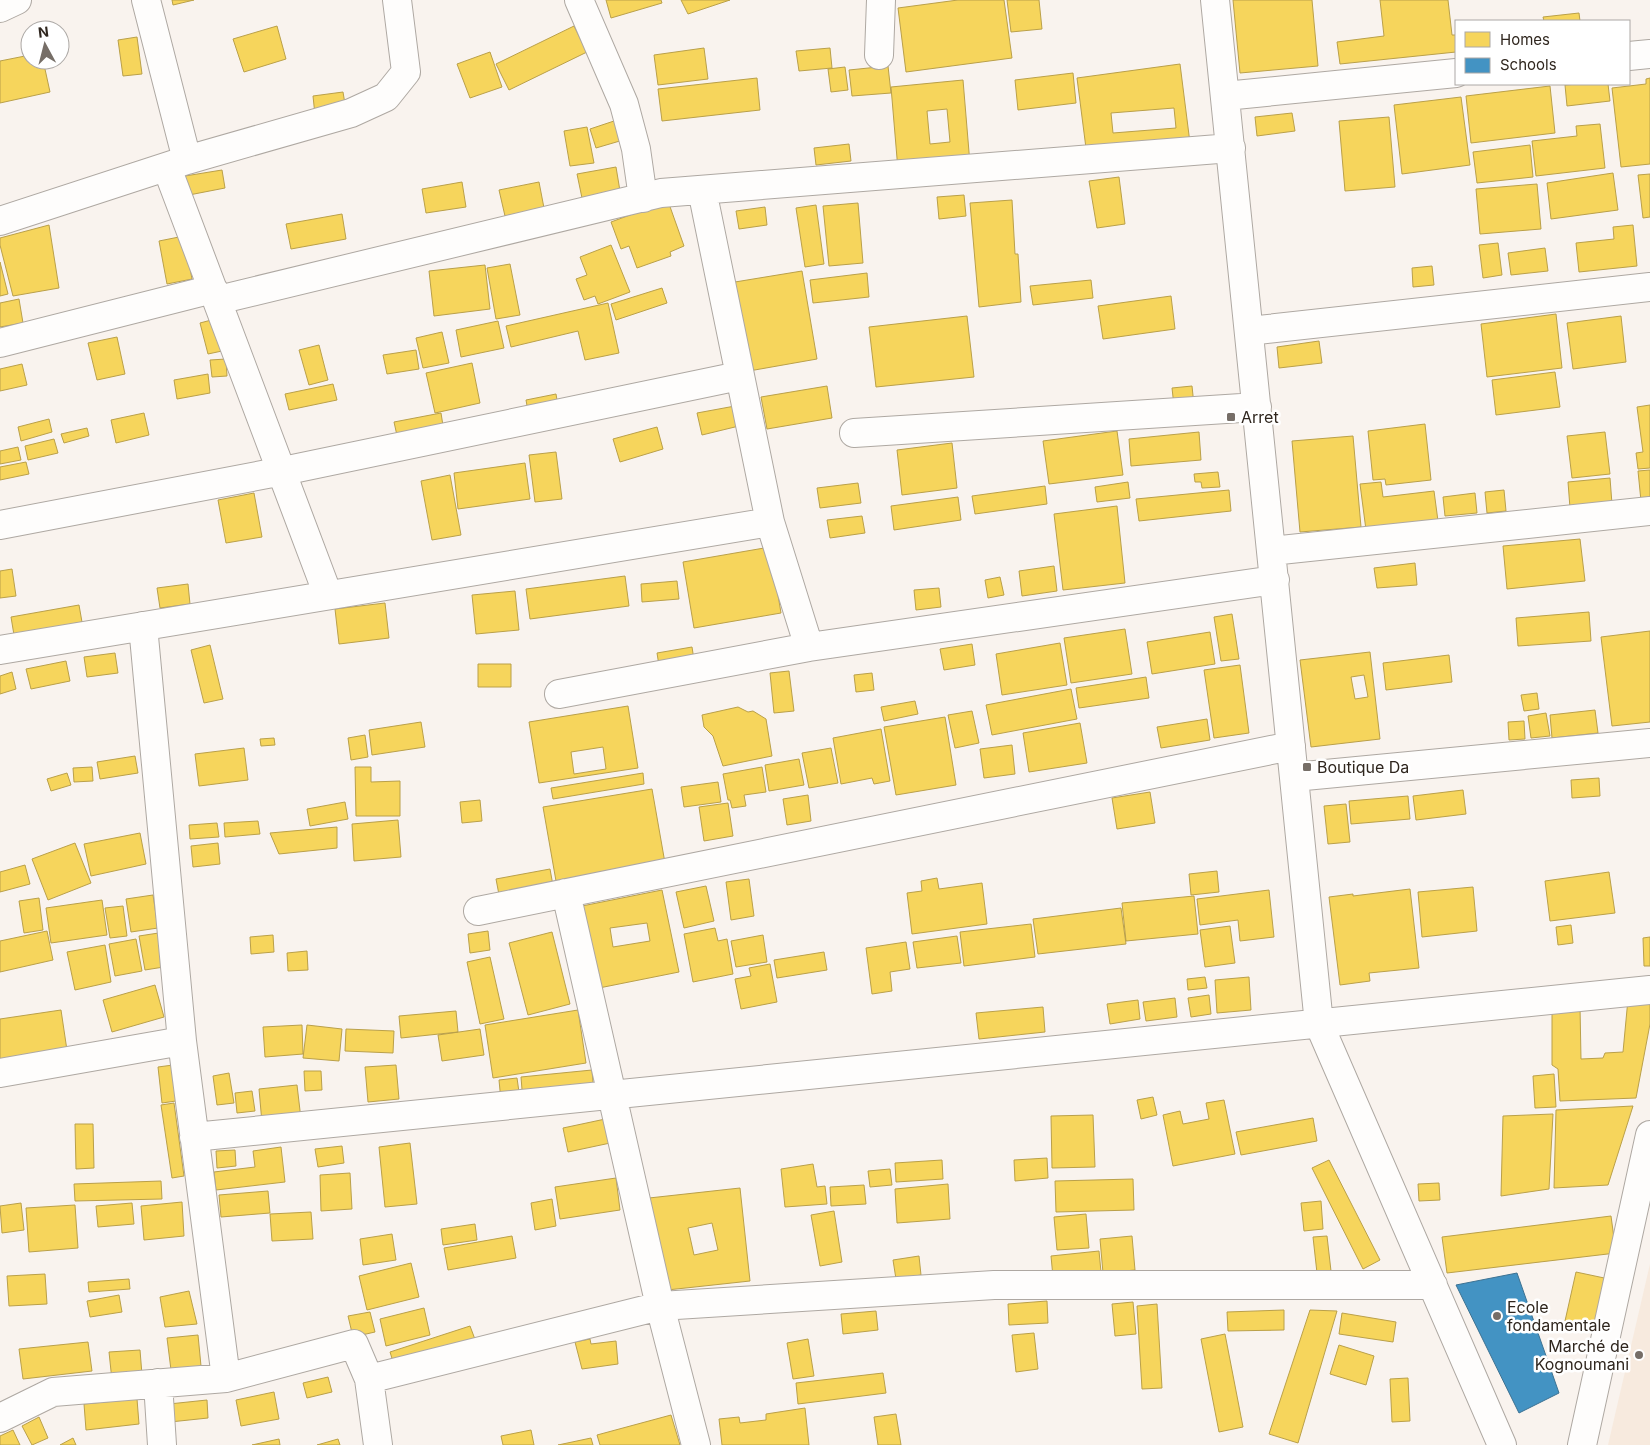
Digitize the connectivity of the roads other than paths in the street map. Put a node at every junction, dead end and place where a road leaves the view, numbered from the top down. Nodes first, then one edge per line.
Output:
1 (16, 0) edge
2 (146, 0) edge
3 (397, 0) edge
4 (579, 0) edge
5 (881, 0) edge
6 (1215, 0) edge
7 (0, 8) edge
8 (1650, 54) edge
9 (880, 55) dead end
10 (1630, 56) edge
11 (1455, 73) edge
12 (1225, 96) junction
13 (1230, 148) junction
14 (177, 164) junction
15 (702, 190) junction
16 (643, 198) junction
17 (0, 221) edge
18 (1650, 287) edge
19 (215, 295) junction
20 (1249, 330) junction
21 (0, 343) edge
22 (739, 376) junction
23 (1257, 407) junction
24 (854, 433) dead end
25 (283, 471) junction
26 (1650, 511) edge
27 (770, 522) junction
28 (0, 525) edge
29 (1272, 551) junction
30 (1274, 580) junction
31 (328, 595) junction
32 (143, 626) junction
33 (809, 647) junction
34 (0, 650) edge
35 (559, 694) dead end
36 (1650, 743) edge
37 (1291, 746) junction
38 (1294, 777) junction
39 (566, 893) junction
40 (478, 911) dead end
41 (1650, 990) edge
42 (1319, 1024) junction
43 (182, 1040) junction
44 (0, 1073) edge
45 (612, 1095) junction
46 (1650, 1135) edge
47 (194, 1137) junction
48 (1433, 1285) junction
49 (660, 1306) junction
50 (226, 1378) junction
51 (369, 1379) junction
52 (158, 1383) junction
53 (0, 1414) edge
54 (162, 1445) edge
55 (378, 1445) edge
56 (696, 1445) edge
57 (1502, 1445) edge
58 (1582, 1445) edge

1 - 7 street
2 - 14 street
3 - 14 street
4 - 16 street
5 - 9 street
6 - 12 street
8 - 10 street
11 - 12 street
12 - 13 street
13 - 15 street
13 - 20 street
14 - 17 street
14 - 19 street
15 - 16 street
15 - 22 street
16 - 19 street
18 - 20 street
19 - 21 street
19 - 25 street
20 - 23 street
22 - 25 street
22 - 27 street
23 - 24 street
23 - 29 street
25 - 28 street
25 - 31 street
26 - 29 street
27 - 31 street
27 - 33 street
29 - 30 street
30 - 33 street
30 - 37 street
31 - 32 street
32 - 34 street
32 - 43 street
33 - 35 street
36 - 38 street
37 - 38 street
37 - 39 street
38 - 42 street
39 - 40 street
39 - 45 street
41 - 42 street
42 - 45 street
42 - 48 street
43 - 44 street
43 - 47 street
45 - 47 street
45 - 49 street
46 - 58 street
47 - 50 street
48 - 49 street
48 - 57 street
49 - 51 street
49 - 56 street
50 - 51 street
50 - 52 street
51 - 55 street
52 - 53 street
52 - 54 street

